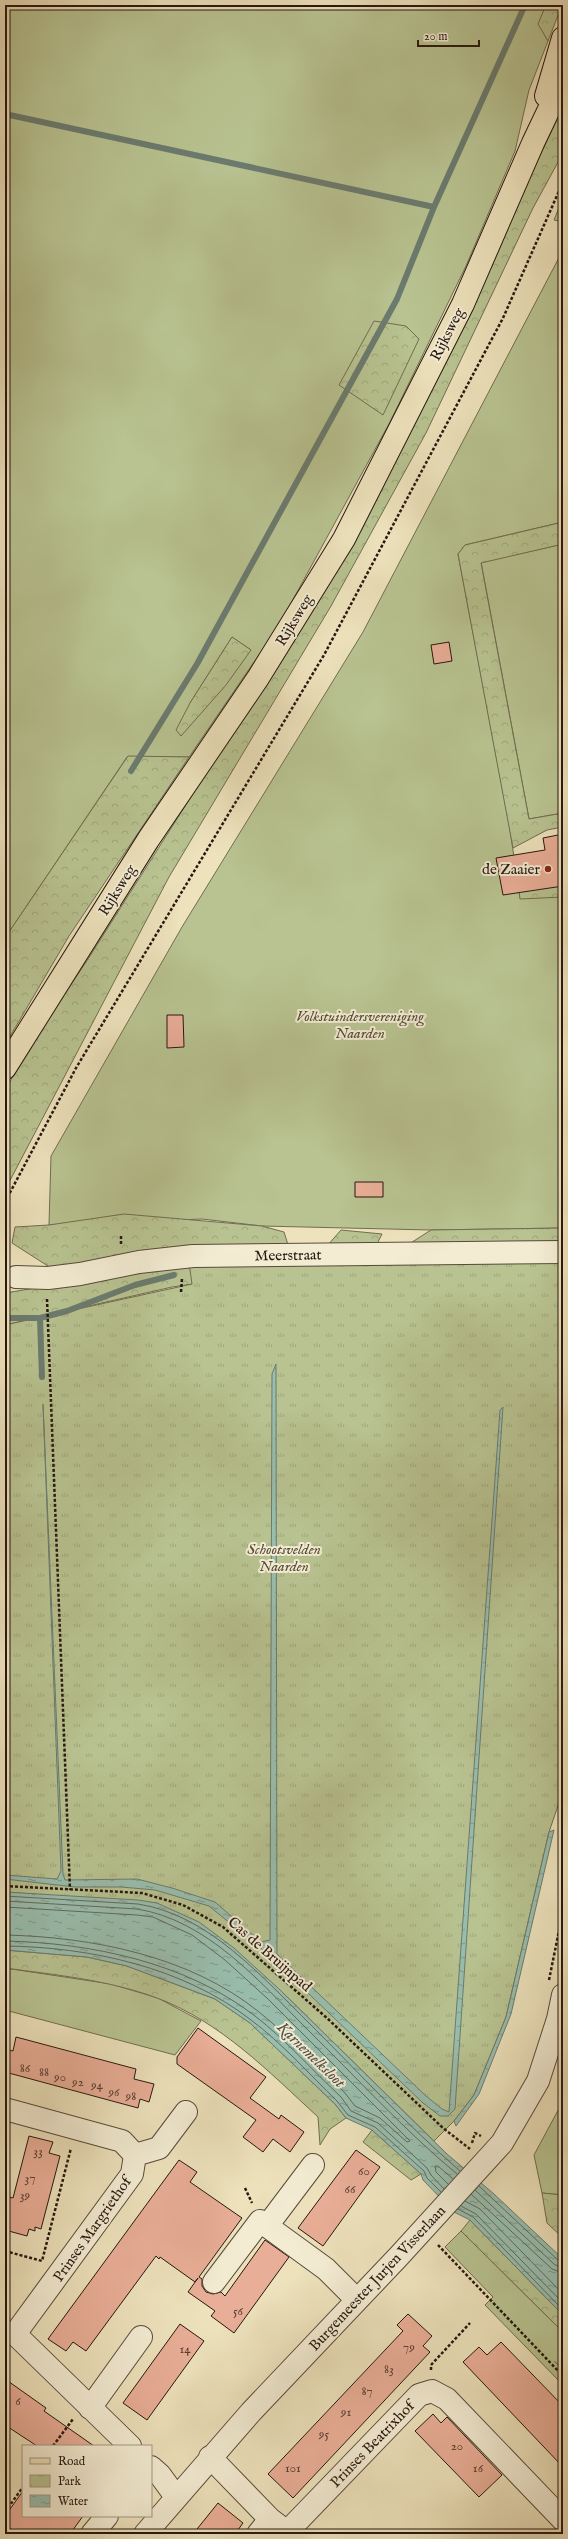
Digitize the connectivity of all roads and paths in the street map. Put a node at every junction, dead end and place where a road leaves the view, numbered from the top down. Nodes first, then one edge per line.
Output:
1 (563, 38) edge
2 (563, 80) edge
3 (533, 143) junction
4 (563, 182) edge
5 (5, 1068) edge
6 (5, 1202) edge
7 (563, 1252) edge
8 (16, 1277) dead end
9 (46, 1308) dead end
10 (5, 1886) edge
11 (70, 1889) junction
12 (563, 1995) edge
13 (5, 2109) edge
14 (186, 2112) dead end
15 (76, 2129) junction
16 (470, 2149) dead end
17 (135, 2155) junction
18 (313, 2166) dead end
19 (267, 2226) junction
20 (436, 2243) dead end
21 (5, 2251) edge
22 (214, 2282) dead end
23 (357, 2300) junction
24 (470, 2323) dead end
25 (10, 2333) edge
26 (141, 2337) dead end
27 (563, 2376) edge
28 (432, 2391) junction
29 (88, 2405) junction
30 (54, 2445) edge
31 (129, 2445) edge
32 (210, 2457) junction
33 (152, 2468) edge
34 (22, 2488) edge
35 (176, 2497) junction
36 (5, 2512) edge
37 (106, 2517) edge
38 (563, 2520) edge
39 (264, 2526) edge
40 (288, 2533) edge
41 (92, 2534) edge
42 (145, 2534) edge

1 - 3 main road, Rijksweg
2 - 3 main road, Rijksweg
3 - 5 main road, Rijksweg
4 - 6 path
7 - 8 street, Meerstraat
9 - 11 path
10 - 11 path, Cas de Bruijnpad
11 - 16 path, Cas de Bruijnpad
12 - 23 street, Burgemeester Jurjen Visserlaan
13 - 15 street
14 - 17 street
15 - 17 street
15 - 21 path
17 - 25 street, Prinses Margriethof
18 - 19 street
19 - 22 street
19 - 23 street
20 - 27 path
23 - 32 street, Burgemeester Jurjen Visserlaan
24 - 28 path
25 - 29 street, Prinses Margriethof
26 - 29 street
28 - 38 street
28 - 40 street, Prinses Beatrixhof
29 - 30 path
29 - 31 street, Prinses Margriethof
32 - 35 street, Burgemeester Jurjen Visserlaan
32 - 39 street, Prinses Beatrixhof
33 - 35 street
34 - 36 path
35 - 42 street, Burgemeester Jurjen Visserlaan
37 - 41 street
39 - 40 street, Prinses Beatrixhof

